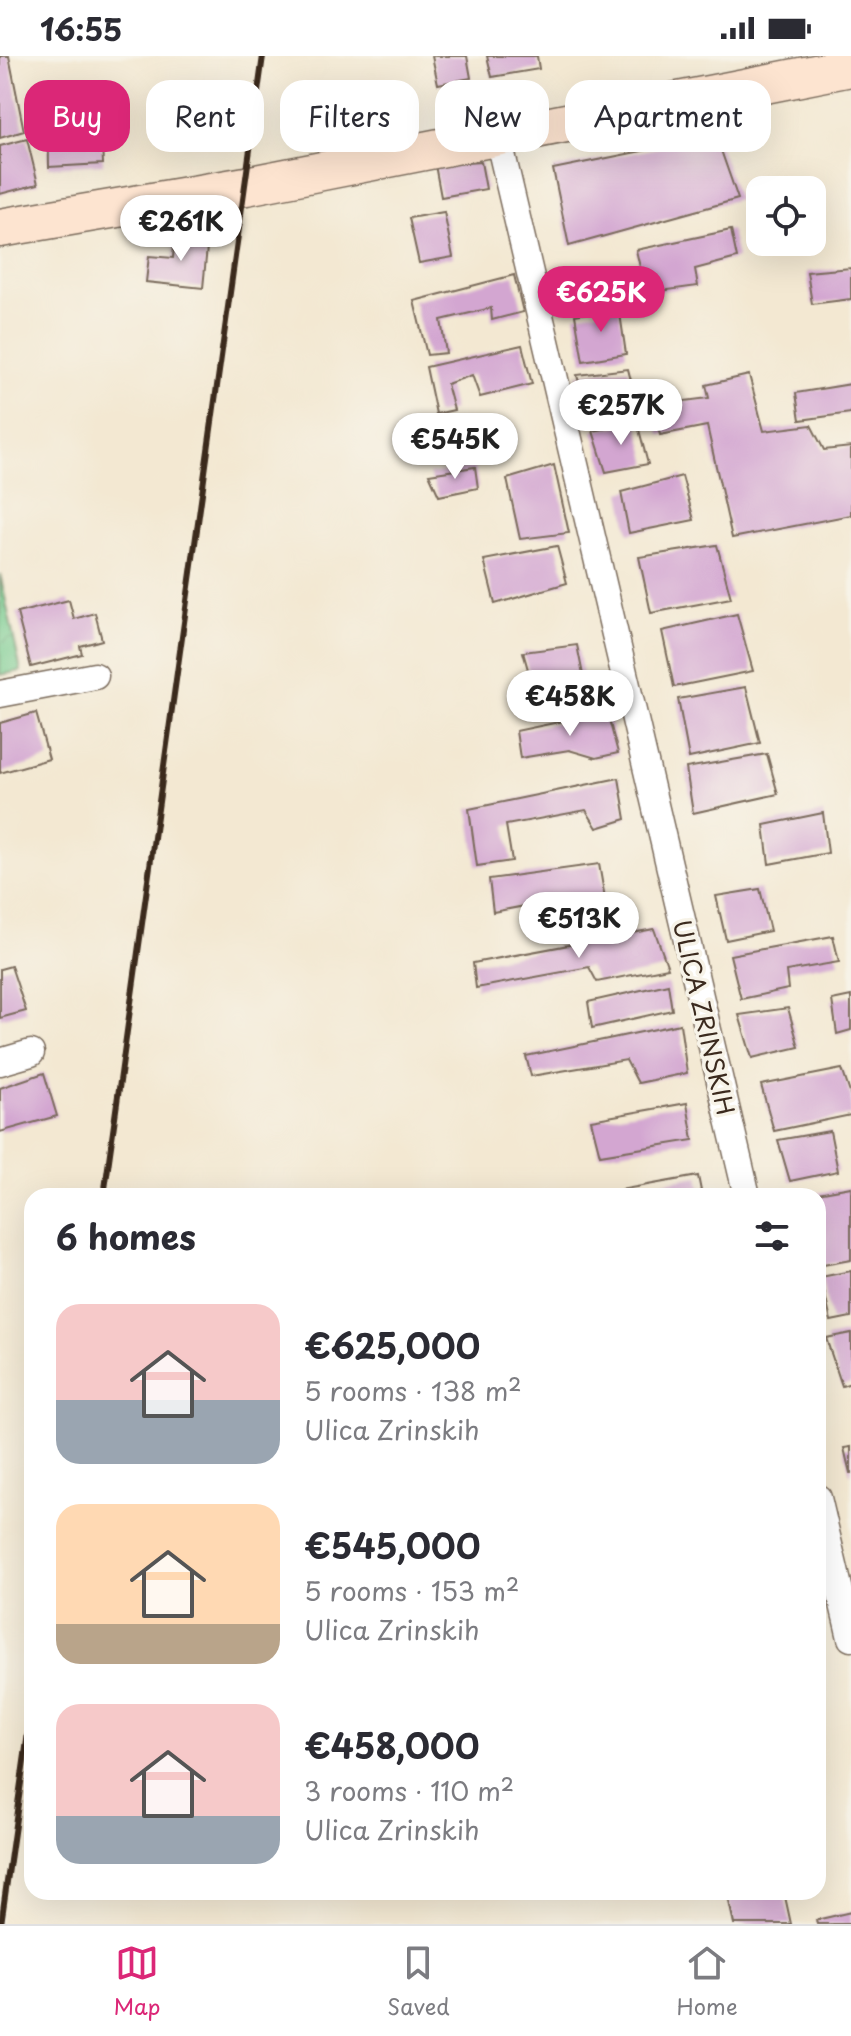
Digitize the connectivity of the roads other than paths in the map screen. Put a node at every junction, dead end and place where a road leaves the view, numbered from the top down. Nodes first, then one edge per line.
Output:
1 (851, 67) edge
2 (549, 127) edge
3 (435, 149) edge
4 (502, 152) edge
5 (0, 228) edge
6 (95, 676) dead end
7 (0, 694) edge
8 (31, 1053) dead end
9 (0, 1062) edge
10 (745, 1188) edge
11 (826, 1532) edge
12 (851, 1638) edge

1 - 2 main road
3 - 5 main road
4 - 10 street, ULICA ZRINSKIH
6 - 7 street
8 - 9 street
11 - 12 street

